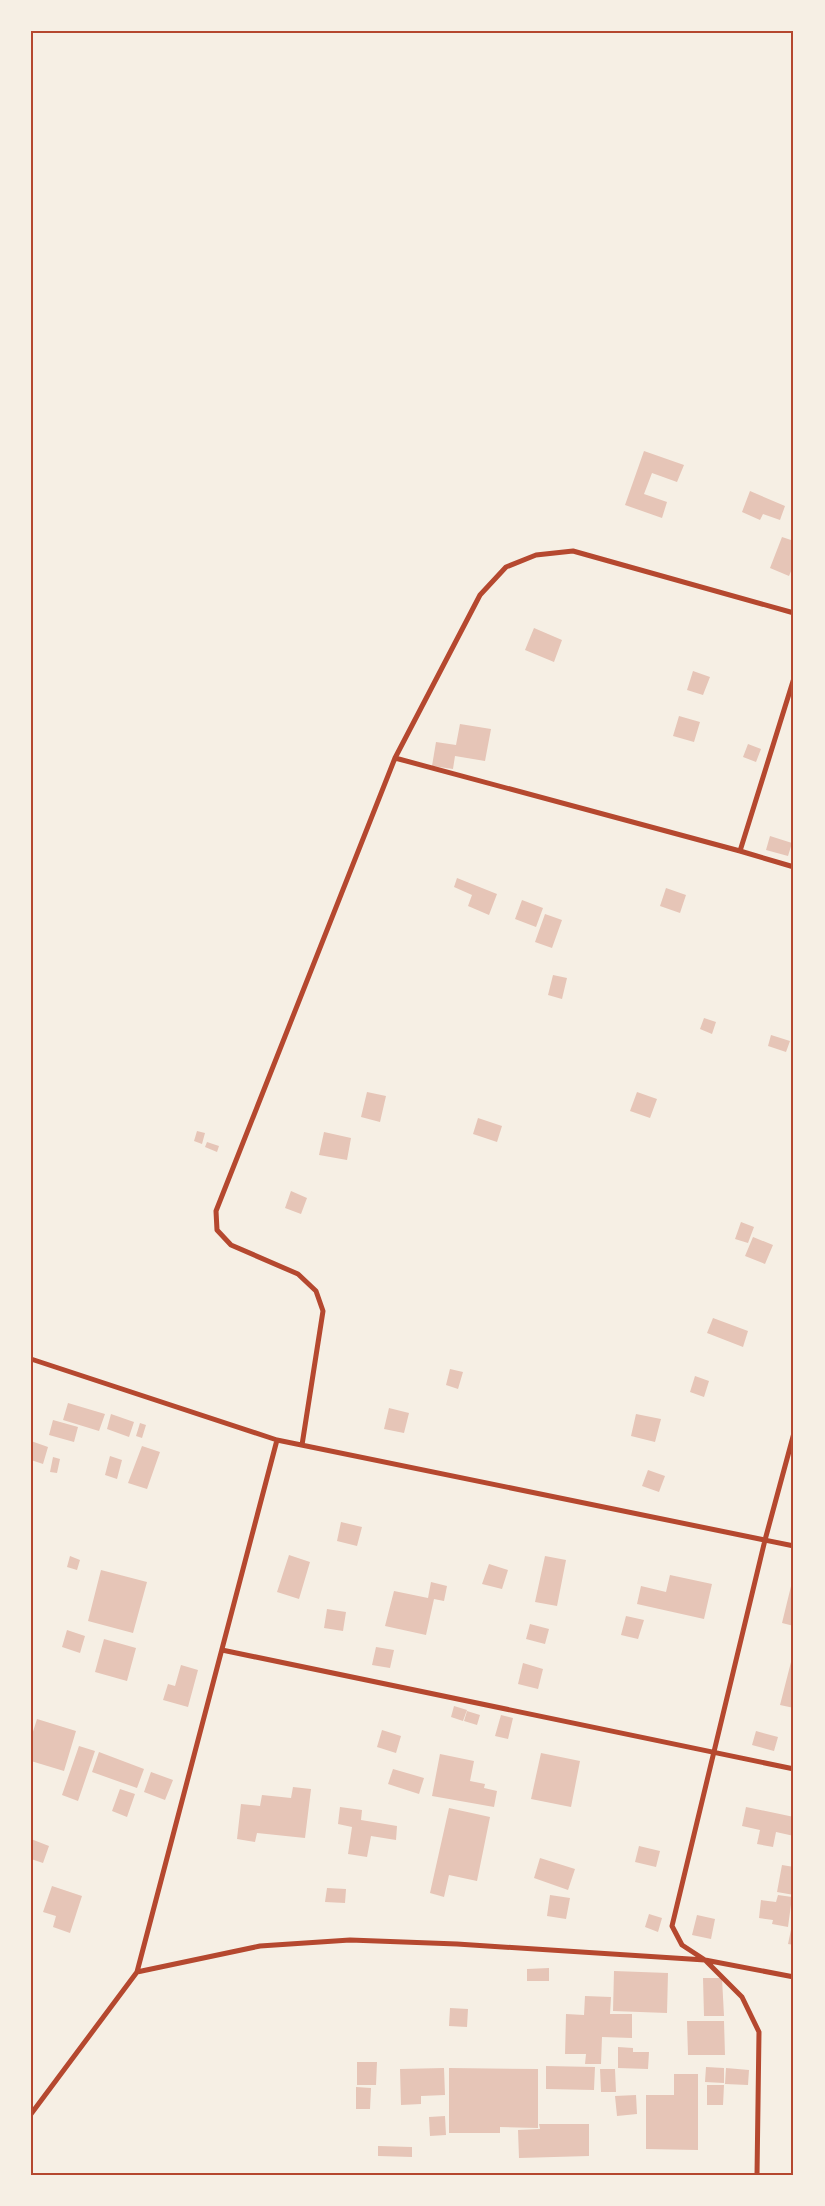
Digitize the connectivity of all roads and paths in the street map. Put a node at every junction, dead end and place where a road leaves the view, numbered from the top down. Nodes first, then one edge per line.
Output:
1 (794, 613) edge
2 (794, 678) edge
3 (395, 758) junction
4 (740, 851) junction
5 (794, 867) edge
6 (31, 1359) edge
7 (794, 1433) edge
8 (277, 1440) junction
9 (302, 1445) junction
10 (765, 1540) junction
11 (794, 1546) edge
12 (222, 1650) junction
13 (714, 1751) junction
14 (794, 1769) edge
15 (705, 1960) junction
16 (137, 1972) junction
17 (794, 1977) edge
18 (31, 2114) edge
19 (757, 2175) edge

1 - 3 street
2 - 4 street
3 - 4 street
3 - 9 street
4 - 5 street
6 - 8 street
7 - 10 street
8 - 9 street
8 - 12 street
9 - 10 street
10 - 11 street
10 - 13 street
12 - 13 street
12 - 16 street
13 - 14 street
13 - 15 street
15 - 16 street
15 - 17 street
15 - 19 street
16 - 18 street

